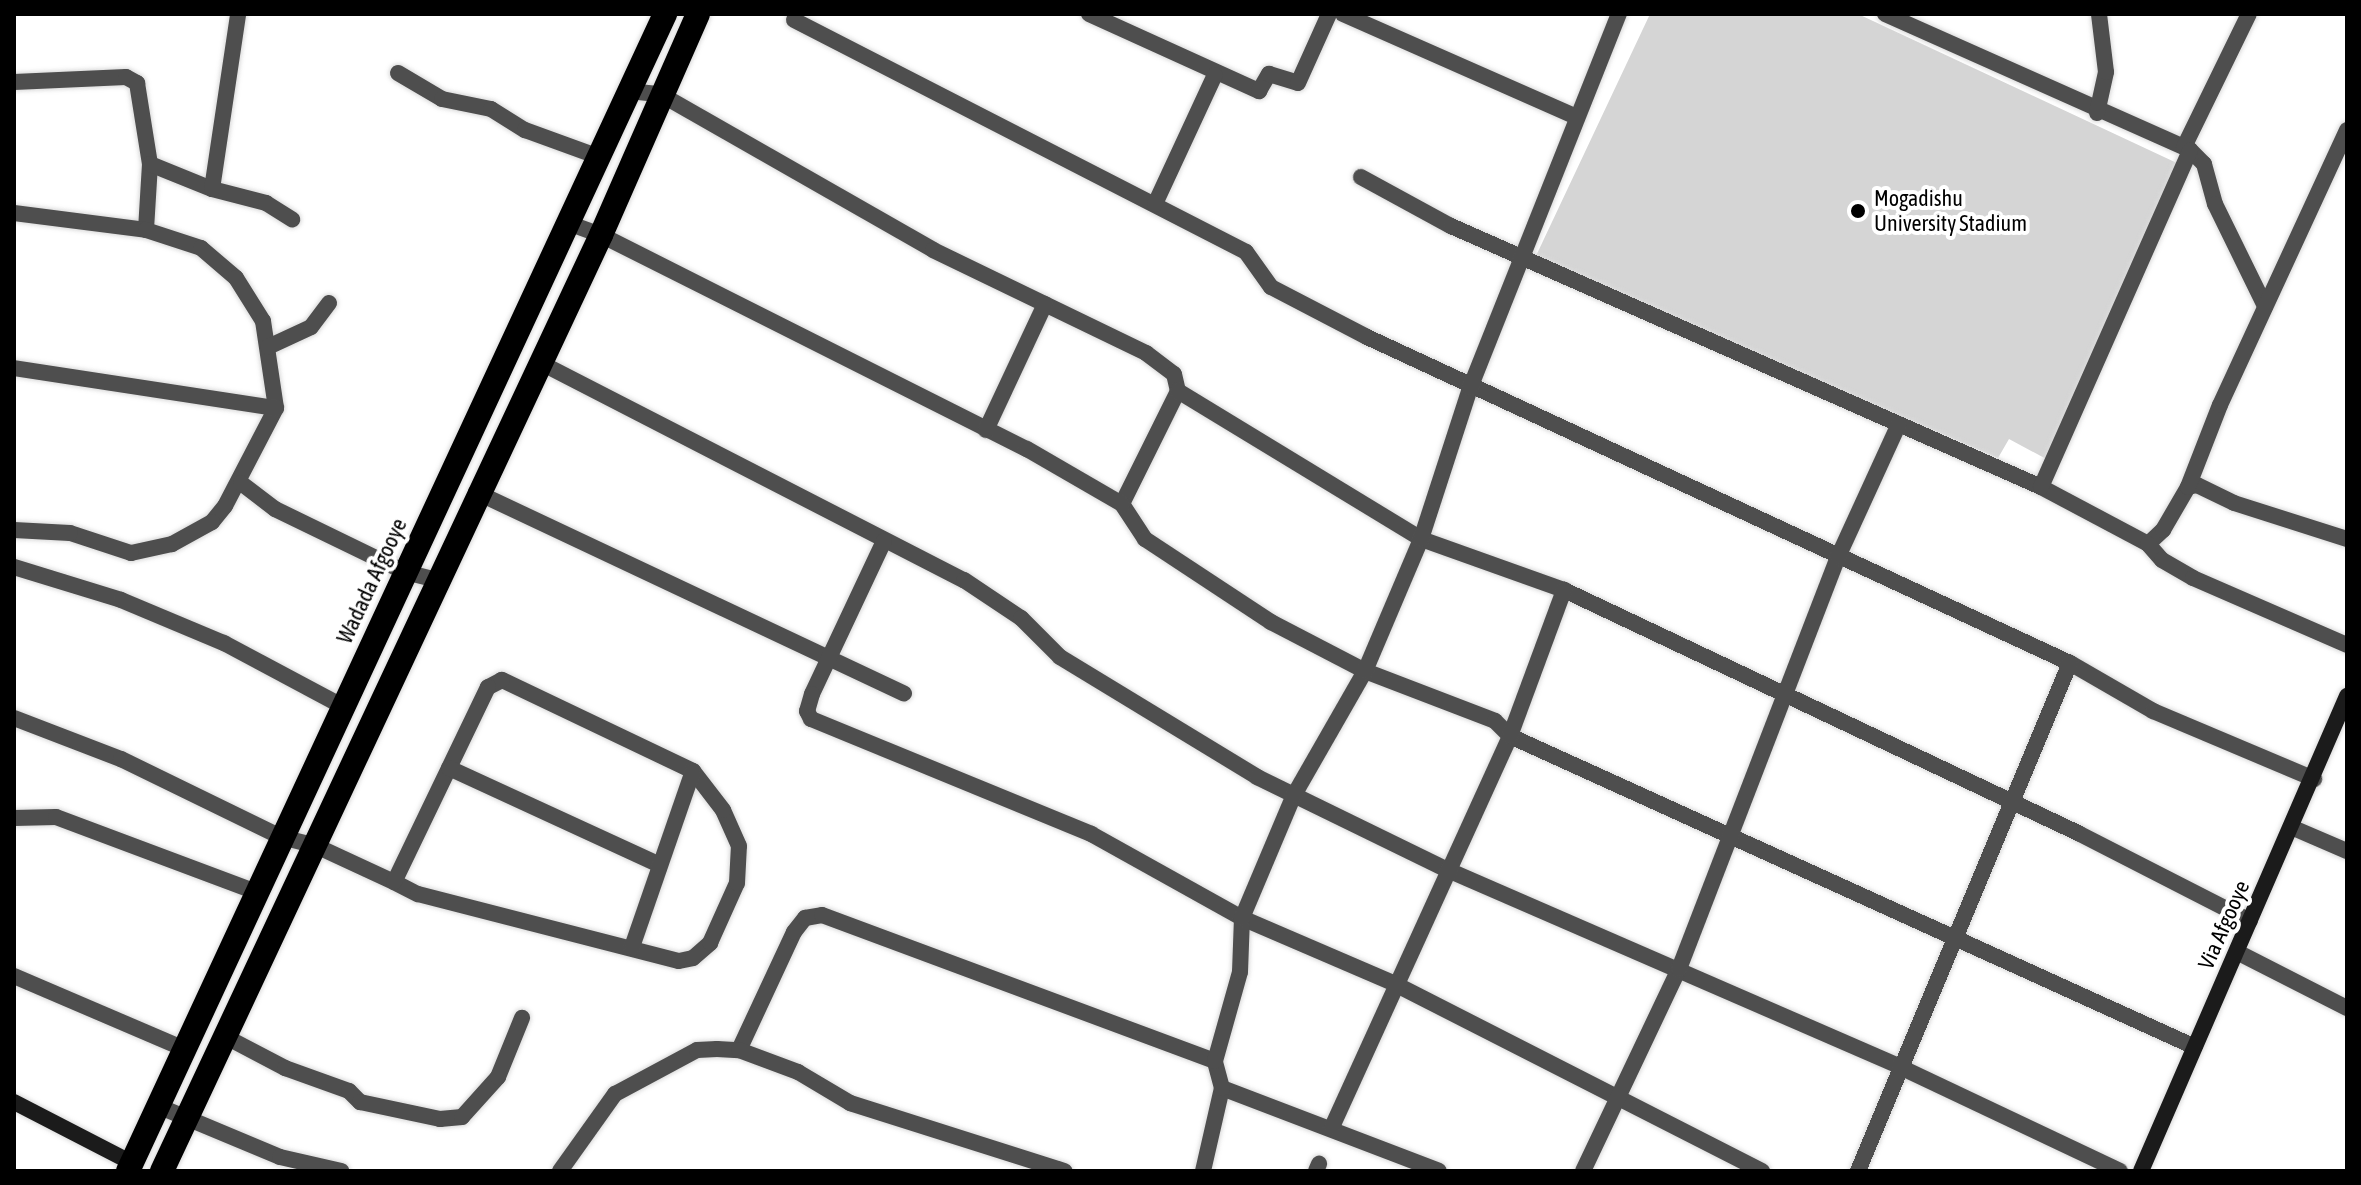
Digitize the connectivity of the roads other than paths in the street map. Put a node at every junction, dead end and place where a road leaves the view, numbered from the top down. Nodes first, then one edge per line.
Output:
1 (238, 14) edge
2 (665, 14) edge
3 (698, 14) edge
4 (1089, 14) edge
5 (1329, 14) edge
6 (1343, 14) edge
7 (1619, 14) edge
8 (1885, 14) edge
9 (2099, 14) edge
10 (2249, 14) edge
11 (794, 20) dead end
12 (398, 73) dead end
13 (1215, 75) junction
14 (14, 82) edge
15 (629, 91) junction
16 (660, 94) junction
17 (2097, 113) junction
18 (1576, 117) junction
19 (2347, 130) edge
20 (2187, 148) junction
21 (599, 157) junction
22 (150, 164) junction
23 (1361, 177) dead end
24 (212, 189) junction
25 (1155, 204) junction
26 (14, 213) edge
27 (292, 219) dead end
28 (568, 223) junction
29 (146, 230) junction
30 (601, 235) junction
31 (1520, 258) junction
32 (329, 303) dead end
33 (1045, 304) junction
34 (2265, 306) junction
35 (268, 347) junction
36 (541, 363) junction
37 (14, 368) edge
38 (1470, 388) junction
39 (1178, 391) junction
40 (276, 408) junction
41 (1899, 424) junction
42 (986, 430) junction
43 (241, 483) junction
44 (2041, 487) junction
45 (2188, 487) junction
46 (476, 492) junction
47 (1122, 504) junction
48 (14, 530) edge
49 (1421, 539) junction
50 (2347, 539) edge
51 (884, 541) junction
52 (2148, 544) junction
53 (1838, 557) junction
54 (14, 567) edge
55 (405, 572) junction
56 (438, 580) junction
57 (1564, 590) junction
58 (2347, 645) edge
59 (829, 662) junction
60 (2070, 663) junction
61 (1365, 671) junction
62 (904, 693) dead end
63 (1786, 693) junction
64 (2347, 696) edge
65 (342, 706) junction
66 (14, 718) edge
67 (1510, 736) junction
68 (449, 768) junction
69 (693, 771) junction
70 (2314, 779) junction
71 (1294, 795) junction
72 (2014, 804) junction
73 (14, 818) edge
74 (2291, 827) junction
75 (1728, 834) junction
76 (281, 837) junction
77 (314, 845) junction
78 (2347, 851) edge
79 (658, 864) junction
80 (1448, 870) junction
81 (394, 882) junction
82 (254, 891) junction
83 (1242, 918) junction
84 (2250, 921) junction
85 (1956, 937) junction
86 (632, 947) junction
87 (2237, 952) junction
88 (1679, 969) junction
89 (14, 976) edge
90 (1395, 984) junction
91 (2347, 1008) edge
92 (522, 1018) dead end
93 (226, 1037) junction
94 (2195, 1047) junction
95 (187, 1050) junction
96 (739, 1050) junction
97 (1215, 1061) junction
98 (1900, 1067) junction
99 (1222, 1088) junction
100 (1615, 1096) junction
101 (14, 1102) edge
102 (158, 1106) junction
103 (186, 1116) junction
104 (1332, 1127) junction
105 (130, 1167) edge
106 (162, 1171) edge
107 (341, 1171) edge
108 (560, 1171) edge
109 (1064, 1171) edge
110 (1203, 1171) edge
111 (1439, 1171) edge
112 (1583, 1171) edge
113 (1762, 1171) edge
114 (1858, 1171) edge
115 (2120, 1171) edge
116 (2141, 1171) edge

1 - 24 street
2 - 15 highway, Wadada Afgooye
3 - 16 highway
4 - 13 street
5 - 13 street
6 - 18 street
7 - 18 street
8 - 17 street
9 - 17 street
10 - 20 street
11 - 25 street
12 - 21 street
13 - 25 street
14 - 22 street
15 - 16 street
15 - 21 highway, Wadada Afgooye
16 - 30 highway
16 - 33 street
17 - 20 street
18 - 31 street
19 - 34 street
20 - 34 street
20 - 44 street
21 - 28 highway, Wadada Afgooye
22 - 24 street
22 - 29 street
23 - 31 street
24 - 27 street
25 - 38 street
26 - 29 street
28 - 30 street
28 - 55 highway, Wadada Afgooye
29 - 35 street
30 - 36 highway
30 - 42 street
31 - 38 street
31 - 41 street
32 - 35 street
33 - 39 street
33 - 42 street
34 - 45 street
35 - 40 street
36 - 46 highway
36 - 51 street
37 - 40 street
38 - 49 street
38 - 53 street
39 - 47 street
39 - 49 street
40 - 43 street
41 - 44 street
41 - 53 street
42 - 47 street
43 - 48 street
43 - 55 street
44 - 52 street
45 - 50 street
45 - 52 street
46 - 56 highway
46 - 59 street
47 - 61 street
49 - 57 street
49 - 61 street
51 - 59 street
51 - 71 street
52 - 58 street
53 - 60 street
53 - 63 street
54 - 65 street
55 - 56 street
55 - 65 highway, Wadada Afgooye
56 - 77 highway
57 - 63 street
57 - 67 street
59 - 62 street
59 - 83 street
60 - 70 street
60 - 72 street
61 - 67 street
61 - 71 street
63 - 72 street
63 - 75 street
64 - 70 main road, Via Afgooye
65 - 76 highway, Wadada Afgooye
66 - 76 street
67 - 75 street
67 - 80 street
68 - 69 street
68 - 79 street
68 - 81 street
69 - 79 street
69 - 86 street
70 - 74 main road, Via Afgooye
71 - 80 street
71 - 83 street
72 - 84 street
72 - 85 street
73 - 82 street
74 - 78 street
74 - 84 main road, Via Afgooye
75 - 85 street
75 - 88 street
76 - 77 street
76 - 82 highway, Wadada Afgooye
77 - 81 street
77 - 93 highway
79 - 86 street
80 - 88 street
80 - 90 street
81 - 86 street
82 - 95 highway, Wadada Afgooye
83 - 90 street
83 - 97 street
84 - 87 main road, Via Afgooye
85 - 94 street
85 - 98 street
87 - 91 street
87 - 94 main road, Via Afgooye
88 - 98 street
88 - 100 street
89 - 95 street
90 - 100 street
90 - 104 street
92 - 93 street
93 - 103 highway
94 - 116 main road, Via Afgooye
95 - 102 highway, Wadada Afgooye
96 - 97 street
96 - 108 street
96 - 109 street
97 - 99 street
98 - 114 street
98 - 115 street
99 - 104 street
99 - 110 street
100 - 112 street
100 - 113 street
101 - 105 main road
102 - 103 street
102 - 105 highway, Wadada Afgooye
103 - 106 highway
103 - 107 street
104 - 111 street

